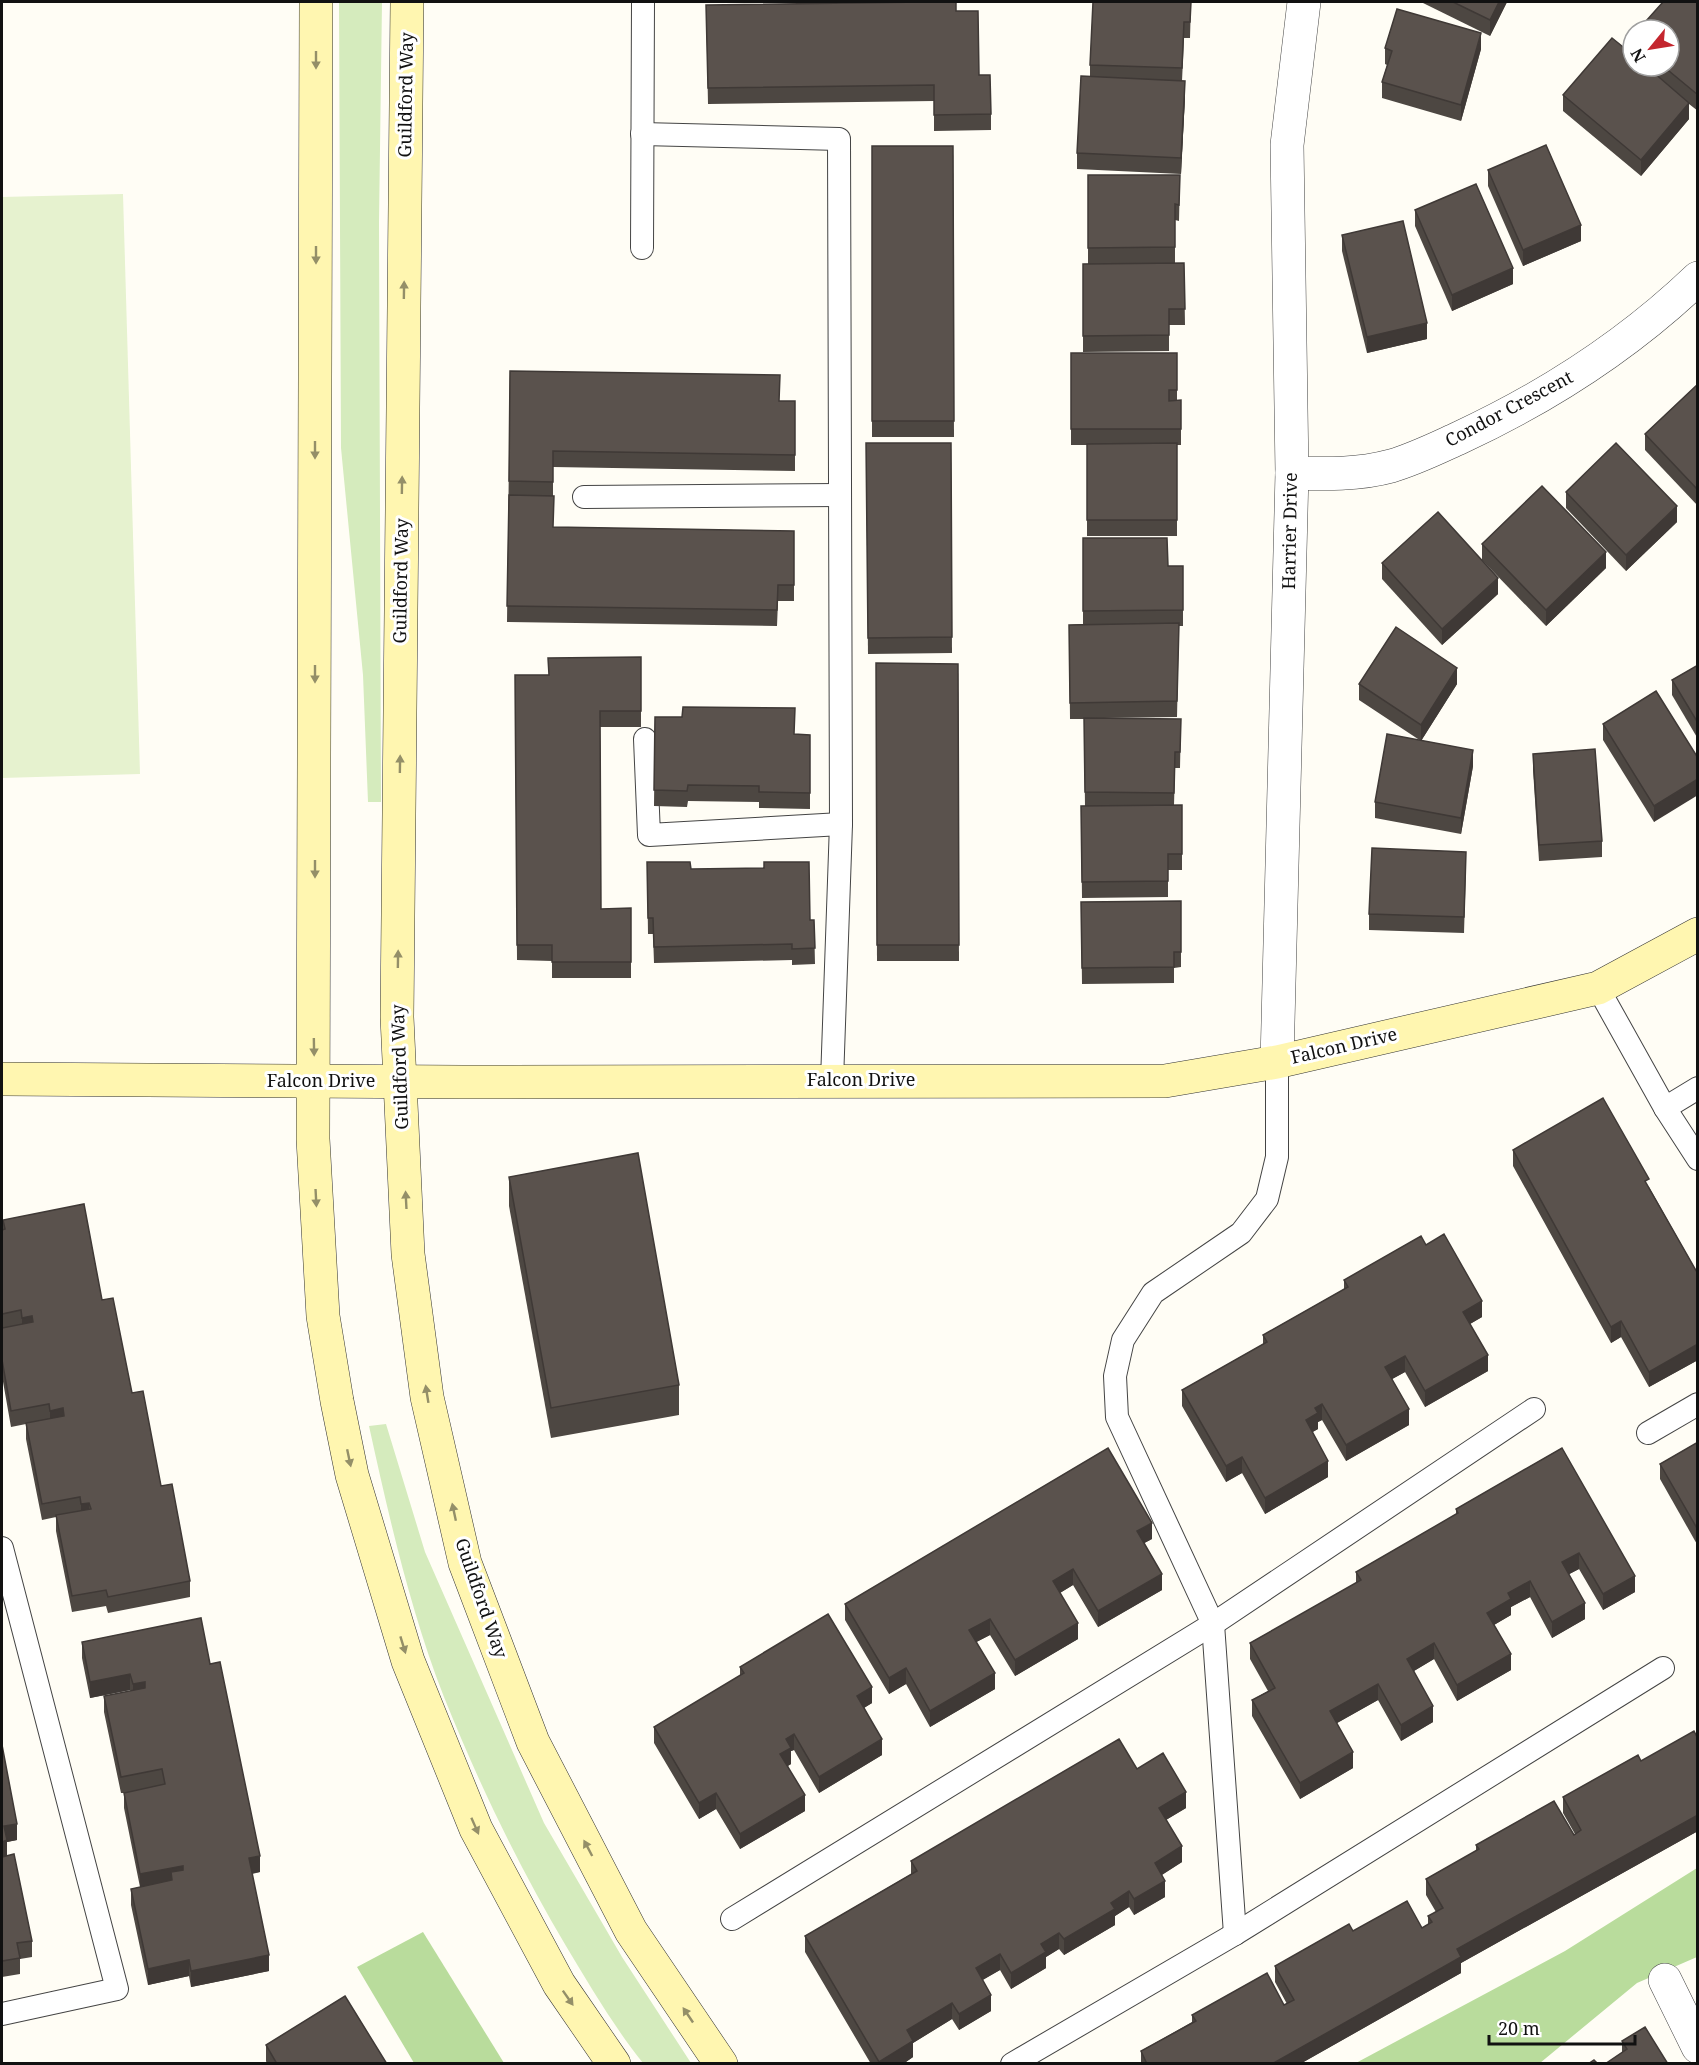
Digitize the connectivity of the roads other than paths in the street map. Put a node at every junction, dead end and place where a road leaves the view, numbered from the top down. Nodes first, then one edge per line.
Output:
1 (316, 2) edge
2 (407, 2) edge
3 (643, 2) edge
4 (1304, 2) edge
5 (642, 134) junction
6 (642, 248) dead end
7 (1698, 278) edge
8 (1292, 473) junction
9 (840, 495) junction
10 (584, 497) dead end
11 (645, 739) dead end
12 (841, 824) junction
13 (1698, 934) edge
14 (1598, 988) junction
15 (1277, 1062) junction
16 (2, 1079) edge
17 (315, 1081) junction
18 (832, 1081) junction
19 (400, 1082) junction
20 (1698, 1088) edge
21 (1665, 1108) junction
22 (1698, 1159) edge
23 (1698, 1404) edge
24 (1534, 1409) dead end
25 (1648, 1433) dead end
26 (2, 1548) edge
27 (1213, 1624) junction
28 (1664, 1668) dead end
29 (732, 1919) dead end
30 (1235, 1934) junction
31 (1665, 1980) dead end
32 (2, 2014) edge
33 (1698, 2047) edge
34 (614, 2064) edge
35 (720, 2064) edge
36 (1012, 2064) edge

1 -> 17 main road
19 -> 2 main road, Guildford Way
3 - 5 lane
4 - 8 street, Harrier Drive
5 - 6 lane
5 - 9 lane
7 - 8 street, Condor Crescent
8 - 15 street, Harrier Drive
9 - 10 lane
9 - 12 lane
11 - 12 lane
12 - 18 lane
13 - 14 main road, Falcon Drive
14 - 15 main road, Falcon Drive
14 - 21 lane
15 - 18 main road, Falcon Drive
15 - 27 lane
16 - 17 main road, Falcon Drive
17 - 19 main road, Falcon Drive
17 -> 34 main road
18 - 19 main road, Falcon Drive
35 -> 19 main road, Guildford Way
20 - 21 lane
21 - 22 lane
23 - 25 lane
24 - 27 lane
26 - 32 lane
27 - 29 lane
27 - 30 lane
28 - 30 lane
30 - 36 lane
31 - 33 street

